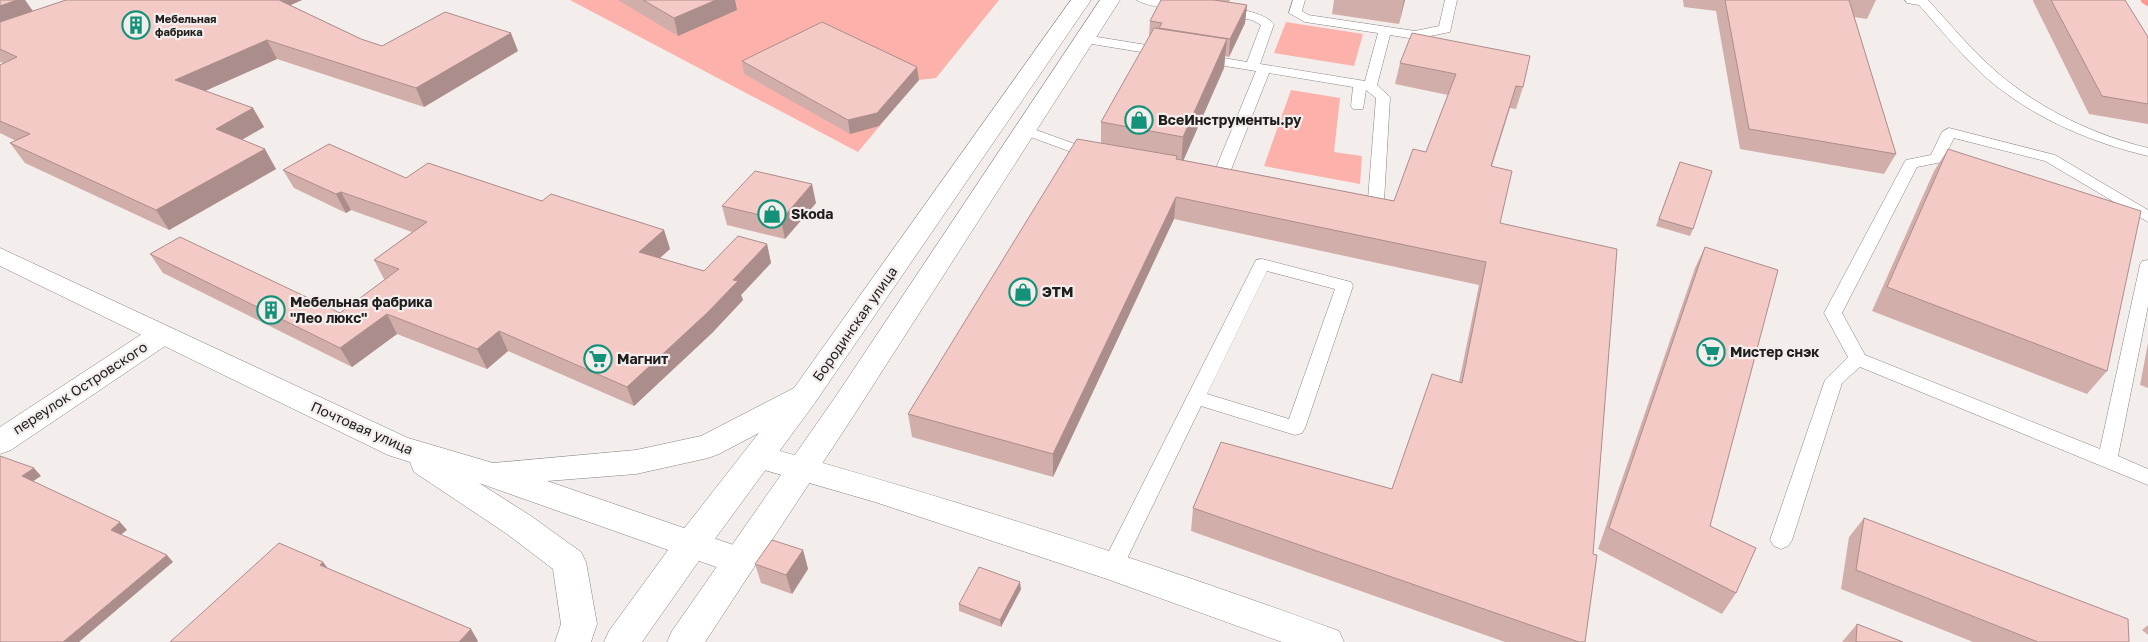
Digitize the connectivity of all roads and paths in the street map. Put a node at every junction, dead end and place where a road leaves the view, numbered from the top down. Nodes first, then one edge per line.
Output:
1 (1081, 0) edge
2 (1110, 0) edge
3 (1143, 0) edge
4 (1299, 0) edge
5 (1451, 0) edge
6 (1911, 0) edge
7 (1385, 30) junction
8 (1085, 39) junction
9 (1258, 67) junction
10 (1365, 85) junction
11 (1358, 106) dead end
12 (1025, 130) junction
13 (2148, 152) edge
14 (1107, 159) edge
15 (1201, 177) edge
16 (1219, 180) junction
17 (1238, 184) edge
18 (1340, 204) edge
19 (2148, 216) edge
20 (0, 256) edge
21 (2148, 265) edge
22 (161, 335) junction
23 (1858, 359) junction
24 (804, 396) junction
25 (1196, 398) junction
26 (0, 442) edge
27 (399, 447) junction
28 (758, 457) junction
29 (2108, 460) junction
30 (801, 470) junction
31 (490, 474) junction
32 (2148, 477) edge
33 (1781, 540) dead end
34 (692, 545) junction
35 (738, 561) junction
36 (1112, 567) junction
37 (572, 642) edge
38 (622, 642) edge
39 (685, 642) edge
40 (1326, 642) edge

1 - 24 street, Бородинская улица
2 - 8 street
3 - 9 lane
4 - 7 lane
5 - 7 lane
6 - 13 lane
7 - 10 lane
8 - 9 lane
8 - 12 street
9 - 10 lane
9 - 16 lane
10 - 11 lane
10 - 18 lane
12 - 14 lane
12 - 30 street
15 - 16 lane
16 - 17 lane
19 - 23 lane
20 - 22 street, Почтовая улица
21 - 29 lane
22 - 26 street, переулок Островского
22 - 27 street, Почтовая улица
23 - 29 lane
23 - 33 lane
24 - 28 street, Бородинская улица
24 - 31 street
25 - 25 lane
25 - 36 lane
27 - 31 street, Почтовая улица
27 - 37 street
28 - 30 street
28 - 34 street, Бородинская улица
29 - 32 lane
30 - 35 street
30 - 36 street
31 - 34 street, Почтовая улица
34 - 35 street, Почтовая улица
34 - 38 street, Бородинская улица
35 - 39 street
36 - 40 street

